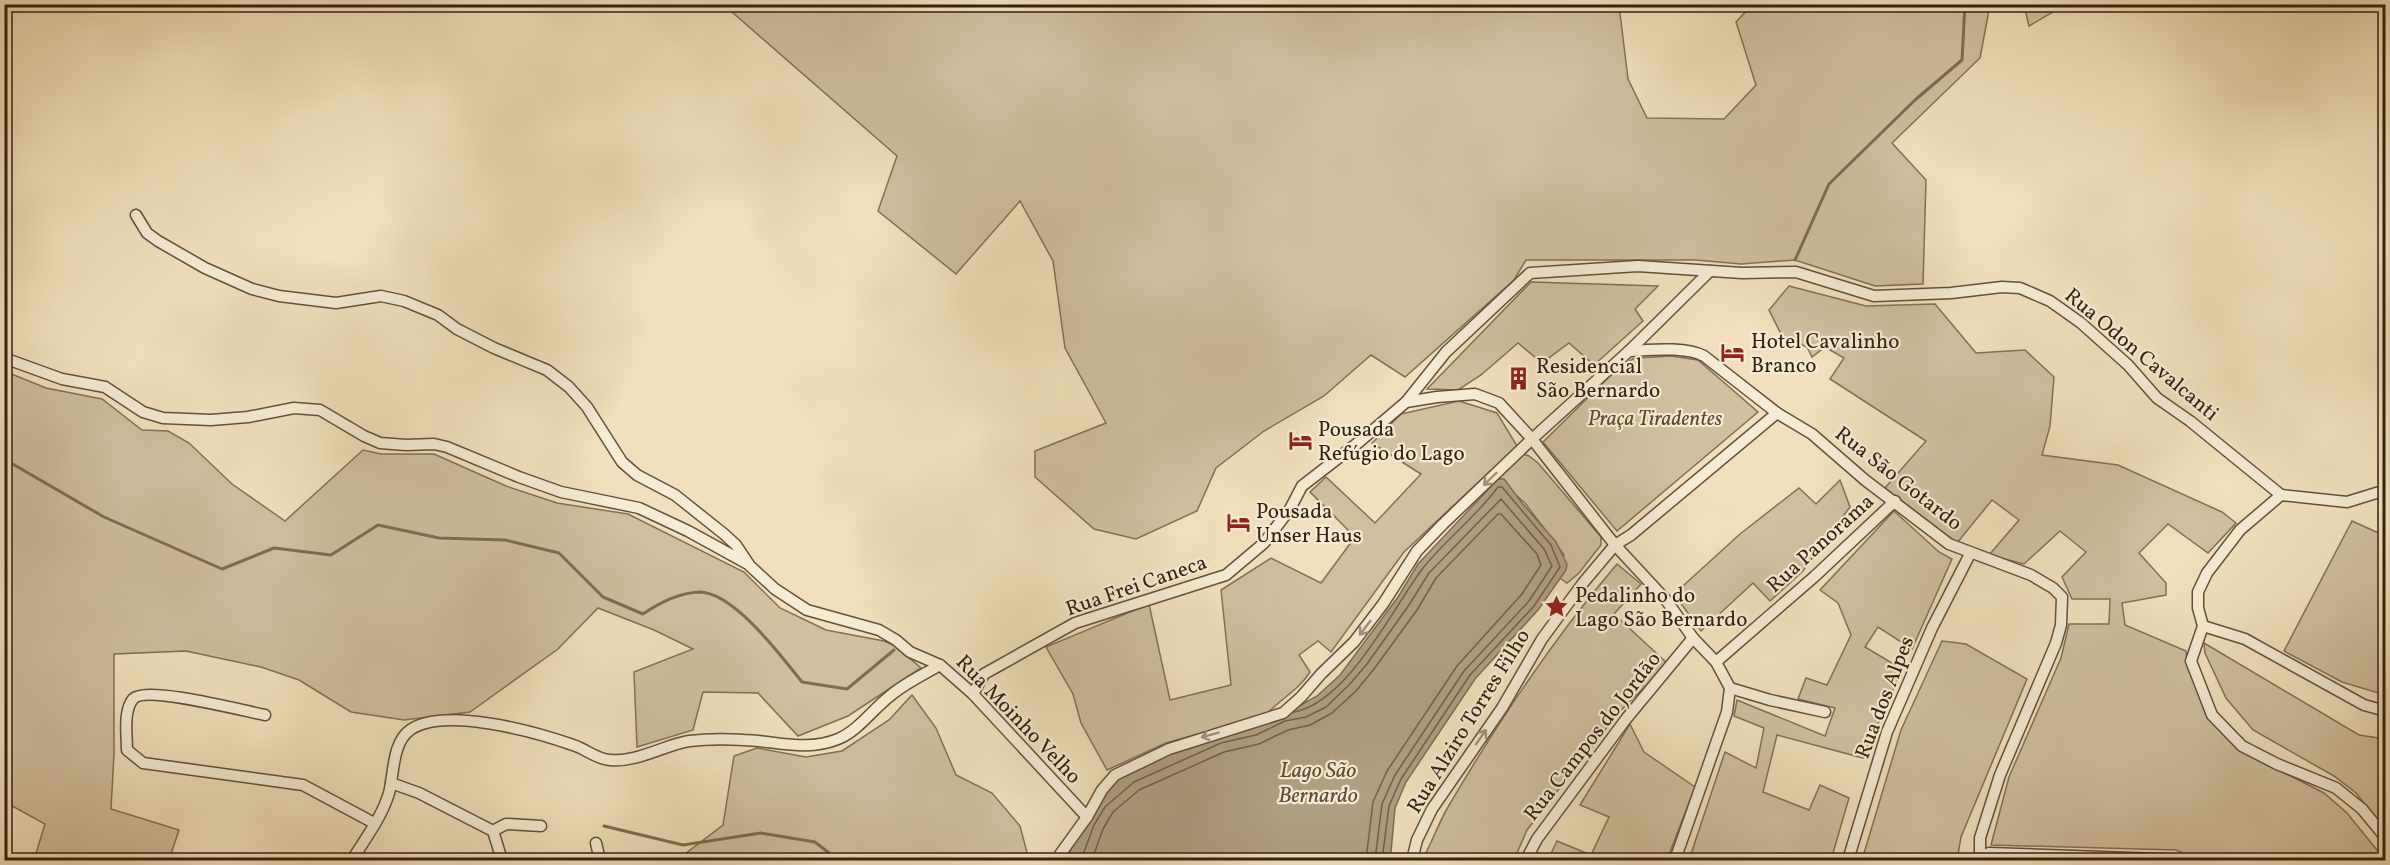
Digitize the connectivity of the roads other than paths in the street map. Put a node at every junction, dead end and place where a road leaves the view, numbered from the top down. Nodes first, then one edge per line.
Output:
1 (136, 215) dead end
2 (1710, 271) junction
3 (1629, 351) junction
4 (4, 358) edge
5 (1406, 402) junction
6 (1777, 413) junction
7 (1532, 439) junction
8 (2385, 490) edge
9 (2282, 495) junction
10 (1895, 501) junction
11 (1615, 545) junction
12 (1970, 554) junction
13 (750, 566) junction
14 (2203, 626) junction
15 (1693, 638) junction
16 (1716, 662) junction
17 (940, 665) junction
18 (1730, 688) junction
19 (973, 694) junction
20 (2385, 711) edge
21 (1825, 712) dead end
22 (265, 715) dead end
23 (391, 783) junction
24 (1087, 817) junction
25 (374, 824) junction
26 (541, 826) dead end
27 (494, 831) junction
28 (2385, 838) edge
29 (596, 843) dead end
30 (1980, 860) edge
31 (2184, 860) edge
32 (352, 861) edge
33 (502, 861) edge
34 (600, 861) edge
35 (1056, 861) edge
36 (1412, 861) edge
37 (1526, 861) edge
38 (1675, 861) edge
39 (1848, 861) edge

1 - 13 street, Rua Moinho Velho
2 - 3 street
2 - 5 street, Rua Frei Caneca
2 - 9 street, Rua Odon Cavalcanti
3 - 6 street, Rua São Gotardo
3 - 7 street
4 - 13 street
5 - 7 street
5 - 19 street, Rua Frei Caneca
6 - 10 street, Rua São Gotardo
6 - 11 street, Rua Alziro Torres Filho
7 - 11 street
7 -> 24 street
8 - 9 street
9 - 14 street
10 - 12 street, Rua São Gotardo
10 - 16 street, Rua Panorama
11 - 15 street
36 -> 11 street, Rua Alziro Torres Filho
12 - 30 street, Rua São Gotardo
12 - 39 street, Rua dos Alpes
13 - 17 street, Rua Moinho Velho
14 - 20 street
14 - 28 street
15 - 16 street
15 - 37 street, Rua Campos do Jordão
16 - 18 street
17 - 19 street, Rua Moinho Velho
17 - 23 street
18 - 21 street
18 - 38 street
19 - 24 street, Rua Moinho Velho
22 - 25 street
23 - 25 street
23 - 27 street
24 - 35 street
25 - 32 street
26 - 27 street
27 - 33 street
29 - 34 street
30 - 31 street

